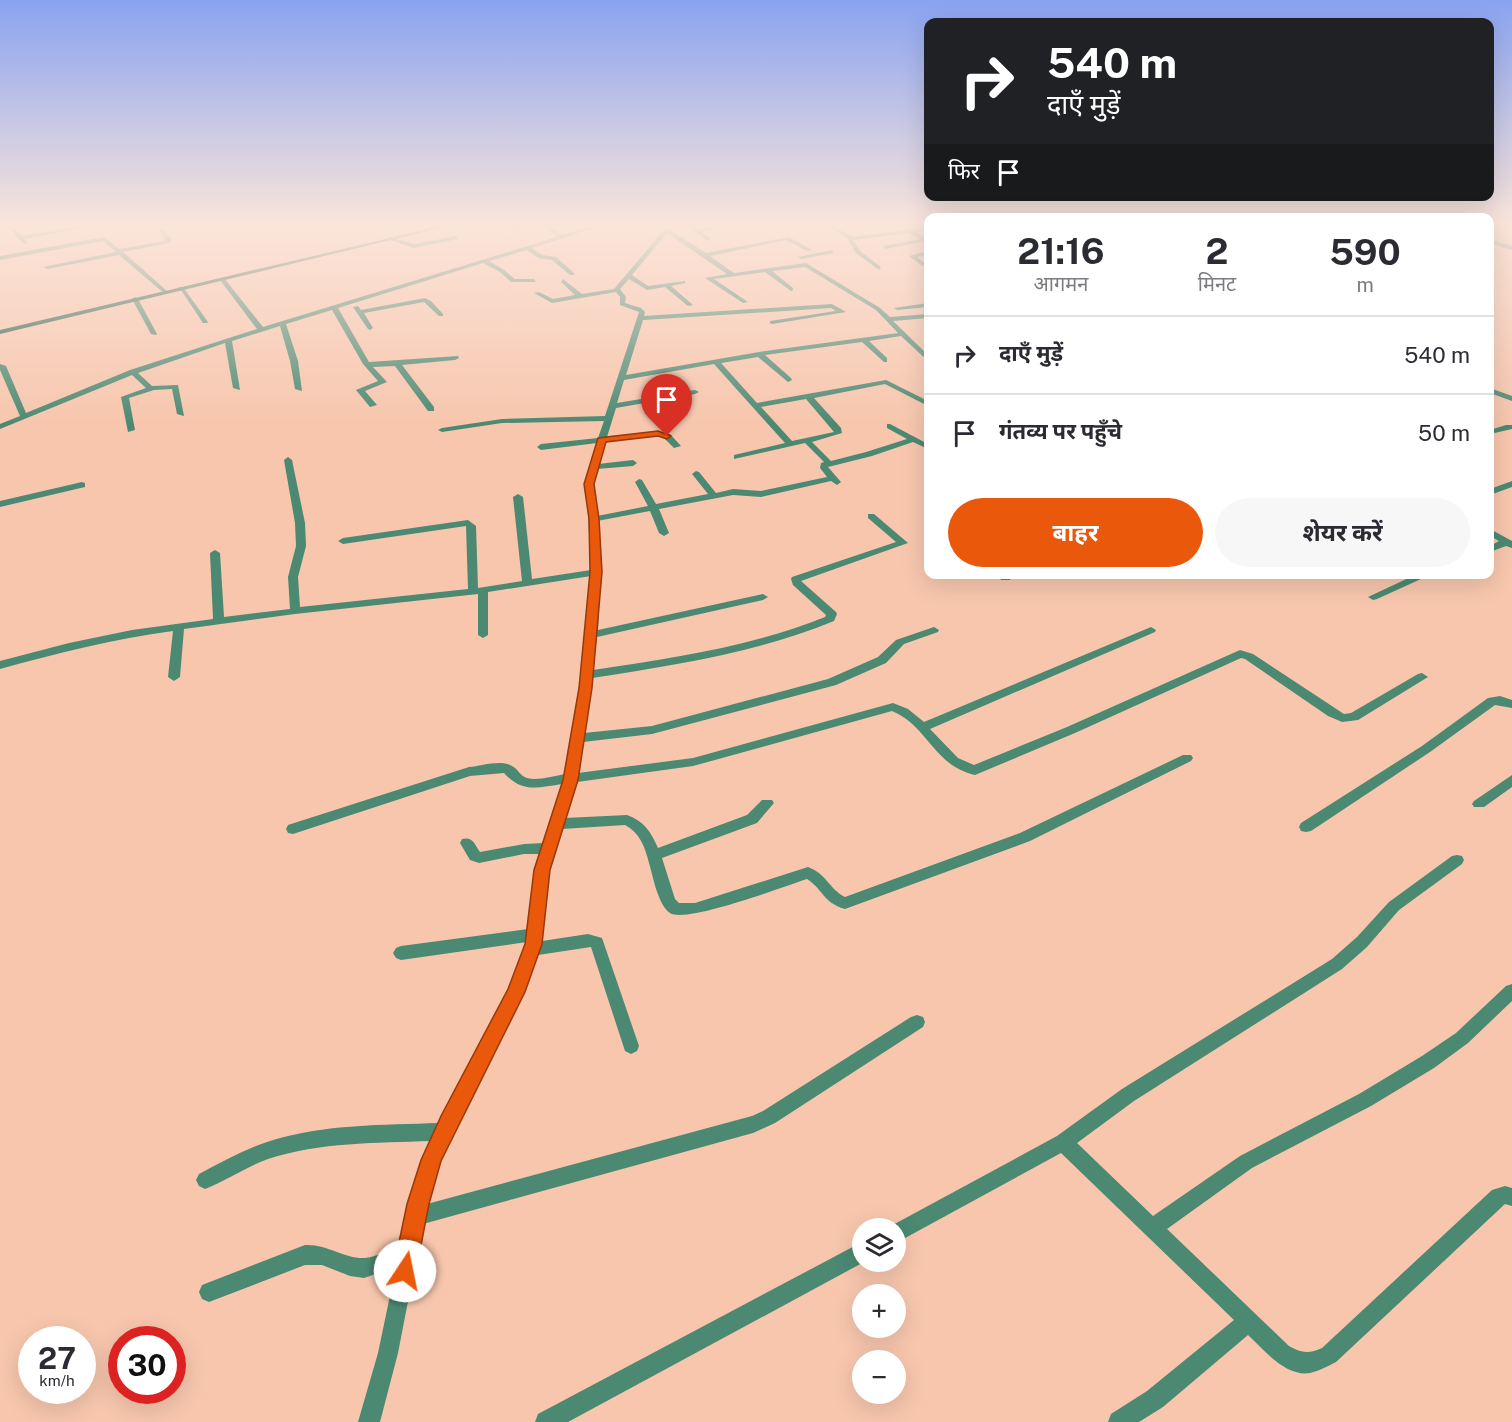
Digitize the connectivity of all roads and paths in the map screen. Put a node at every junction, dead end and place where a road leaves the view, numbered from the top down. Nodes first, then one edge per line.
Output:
1 (183, 291) edge
2 (232, 291) edge
3 (384, 291) edge
4 (575, 291) edge
5 (610, 291) edge
6 (618, 291) edge
7 (674, 291) edge
8 (728, 291) edge
9 (849, 291) edge
10 (165, 292) edge
11 (537, 292) dead end
12 (581, 297) junction
13 (135, 299) junction
14 (352, 301) junction
15 (745, 302) dead end
16 (690, 305) dead end
17 (924, 305) edge
18 (334, 307) junction
19 (360, 312) junction
20 (441, 315) dead end
21 (924, 316) edge
22 (909, 317) junction
23 (641, 318) junction
24 (887, 319) junction
25 (205, 322) dead end
26 (772, 322) dead end
27 (282, 323) junction
28 (370, 327) dead end
29 (261, 329) junction
30 (0, 332) edge
31 (154, 334) dead end
32 (903, 334) junction
33 (228, 340) junction
34 (864, 340) junction
35 (759, 354) junction
36 (924, 355) edge
37 (455, 358) dead end
38 (884, 360) dead end
39 (715, 361) junction
40 (397, 363) junction
41 (367, 364) junction
42 (2, 366) dead end
43 (133, 372) junction
44 (623, 378) junction
45 (788, 380) dead end
46 (153, 388) junction
47 (237, 388) dead end
48 (299, 389) dead end
49 (1494, 391) edge
50 (1512, 391) edge
51 (696, 392) dead end
52 (1501, 394) junction
53 (808, 396) junction
54 (1512, 399) edge
55 (924, 402) edge
56 (374, 405) dead end
57 (755, 406) junction
58 (431, 409) dead end
59 (611, 412) junction
60 (181, 414) dead end
61 (24, 417) junction
62 (890, 426) dead end
63 (0, 427) edge
64 (1509, 427) dead end
65 (131, 430) dead end
66 (442, 430) dead end
67 (1494, 431) edge
68 (602, 440) junction
69 (914, 440) junction
70 (807, 442) junction
71 (791, 445) junction
72 (924, 445) edge
73 (677, 446) dead end
74 (541, 447) dead end
75 (737, 457) dead end
76 (288, 460) dead end
77 (633, 463) dead end
78 (829, 463) junction
79 (593, 467) junction
80 (696, 474) dead end
81 (639, 482) dead end
82 (1512, 484) edge
83 (82, 485) dead end
84 (1494, 491) edge
85 (714, 496) junction
86 (518, 497) dead end
87 (0, 504) edge
88 (654, 508) junction
89 (871, 516) dead end
90 (594, 519) junction
91 (664, 533) dead end
92 (1494, 534) edge
93 (343, 541) dead end
94 (1509, 543) edge
95 (1494, 548) edge
96 (215, 553) dead end
97 (596, 572) junction
98 (1415, 579) edge
99 (527, 583) junction
100 (478, 591) junction
101 (763, 597) dead end
102 (1373, 597) dead end
103 (295, 611) junction
104 (219, 621) junction
105 (179, 627) junction
106 (934, 630) dead end
107 (1151, 630) dead end
108 (483, 635) dead end
109 (592, 635) junction
110 (0, 665) edge
111 (587, 675) junction
112 (174, 677) dead end
113 (1422, 677) dead end
114 (1512, 704) edge
115 (921, 728) junction
116 (577, 738) junction
117 (1187, 758) dead end
118 (571, 780) junction
119 (1512, 780) edge
120 (767, 803) dead end
121 (1479, 804) dead end
122 (557, 824) junction
123 (1306, 827) dead end
124 (293, 829) dead end
125 (467, 843) dead end
126 (549, 848) junction
127 (654, 855) junction
128 (1457, 860) dead end
129 (533, 942) junction
130 (401, 953) dead end
131 (1512, 991) edge
132 (917, 1022) dead end
133 (631, 1046) dead end
134 (444, 1132) junction
135 (1063, 1142) junction
136 (205, 1180) dead end
137 (1512, 1197) edge
138 (415, 1217) junction
139 (906, 1228) edge
140 (1152, 1228) junction
141 (409, 1250) junction
142 (852, 1257) edge
143 (209, 1292) dead end
144 (1249, 1321) junction
145 (369, 1422) edge
146 (546, 1422) edge
147 (1119, 1422) edge

1 - 25 street
2 - 29 street
3 - 14 street
4 - 12 street
5 - 12 street
6 - 23 street
7 - 16 street
8 - 15 street
9 - 24 street
10 - 13 main road
11 - 12 street
13 - 30 main road
13 - 31 street
14 - 18 street
14 - 19 street
17 - 22 street
18 - 27 street
18 - 41 street
19 - 20 street
19 - 28 street
21 - 22 street
22 - 24 street
23 - 26 street
23 - 44 street
24 - 32 street
27 - 29 street
27 - 48 street
29 - 33 street
32 - 34 street
32 - 36 street
33 - 43 street
33 - 47 street
34 - 35 street
34 - 38 street
35 - 39 street
35 - 45 street
37 - 40 street
39 - 44 street
39 - 57 street
40 - 41 street
40 - 58 street
41 - 56 street
42 - 61 street
43 - 46 street
43 - 61 street
44 - 59 street
46 - 60 street
46 - 65 street
49 - 52 street
50 - 52 street
51 - 59 street
52 - 54 street
53 - 55 street
53 - 57 street
53 - 70 street
57 - 71 street
59 - 66 street
59 - 68 street
61 - 63 street
62 - 69 street
64 - 67 street
68 - 73 street
68 - 74 street
68 - 79 street
69 - 72 street
69 - 78 street
70 - 71 street
70 - 78 street
71 - 75 street
76 - 103 street
77 - 79 street
78 - 85 street
79 - 90 street
80 - 85 street
81 - 88 street
82 - 84 street
83 - 87 street
85 - 88 street
86 - 99 street
88 - 90 street
88 - 91 street
89 - 111 street
90 - 97 street
92 - 94 street
93 - 100 street
94 - 95 street
96 - 104 street
97 - 99 street
97 - 109 street
98 - 102 street
99 - 100 street
100 - 103 street
100 - 108 street
101 - 109 street
103 - 104 street
104 - 105 street
105 - 110 street
105 - 112 street
106 - 116 street
107 - 115 street
109 - 111 street
111 - 116 street
113 - 115 street
114 - 123 street
115 - 118 street
116 - 118 street
117 - 127 street
118 - 122 street
118 - 124 street
119 - 121 street
120 - 127 street
122 - 126 street
122 - 127 street
125 - 126 street
126 - 129 street
128 - 135 street
129 - 130 street
129 - 133 street
129 - 134 street
131 - 140 street
132 - 138 street
134 - 136 street
134 - 138 street
135 - 139 street
135 - 140 street
137 - 144 street
138 - 141 street
140 - 144 street
141 - 143 street
141 - 145 street
142 - 146 street
144 - 147 street

